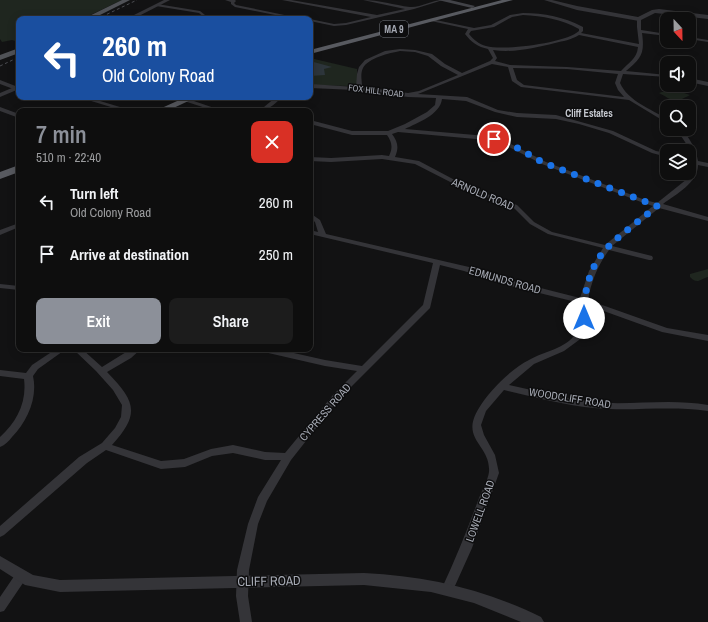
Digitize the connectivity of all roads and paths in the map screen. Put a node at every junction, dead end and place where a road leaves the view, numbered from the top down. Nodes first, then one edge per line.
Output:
1 (127, 0) edge
2 (168, 0) edge
3 (227, 0) edge
4 (234, 0) edge
5 (284, 0) edge
6 (365, 0) edge
7 (441, 0) edge
8 (495, 0) edge
9 (510, 0) edge
10 (546, 0) edge
11 (157, 5) junction
12 (472, 6) junction
13 (413, 8) junction
14 (92, 16) edge
15 (135, 16) edge
16 (204, 16) edge
17 (287, 16) edge
18 (377, 16) junction
19 (708, 17) edge
20 (639, 19) junction
21 (313, 20) edge
22 (431, 20) junction
23 (404, 25) junction
24 (474, 29) junction
25 (469, 30) junction
26 (640, 31) junction
27 (578, 34) junction
28 (660, 34) edge
29 (696, 39) edge
30 (708, 41) edge
31 (640, 46) junction
32 (313, 47) edge
33 (490, 48) junction
34 (16, 51) edge
35 (313, 51) edge
36 (0, 58) edge
37 (492, 62) junction
38 (510, 66) junction
39 (622, 73) junction
40 (462, 75) junction
41 (660, 76) edge
42 (696, 81) edge
43 (0, 82) edge
44 (708, 84) edge
45 (313, 86) edge
46 (16, 87) edge
47 (16, 87) edge
48 (359, 88) junction
49 (424, 90) junction
50 (0, 95) edge
51 (408, 95) junction
52 (428, 96) junction
53 (439, 97) junction
54 (629, 99) junction
55 (92, 100) edge
56 (182, 100) edge
57 (184, 100) edge
58 (193, 100) edge
59 (275, 100) edge
60 (120, 108) edge
61 (160, 108) edge
62 (166, 108) edge
63 (213, 108) edge
64 (263, 108) edge
65 (0, 109) edge
66 (16, 115) edge
67 (660, 117) edge
68 (313, 123) edge
69 (399, 130) junction
70 (389, 133) junction
71 (684, 136) edge
72 (690, 144) edge
73 (660, 153) edge
74 (392, 157) junction
75 (313, 159) edge
76 (696, 162) edge
77 (708, 165) edge
78 (16, 166) edge
79 (16, 169) edge
80 (0, 172) edge
81 (0, 176) edge
82 (689, 180) edge
83 (657, 206) junction
84 (313, 217) edge
85 (708, 219) edge
86 (16, 226) edge
87 (0, 233) edge
88 (313, 233) edge
89 (322, 235) junction
90 (607, 248) junction
91 (649, 258) dead end
92 (437, 262) junction
93 (0, 286) edge
94 (16, 288) edge
95 (583, 301) junction
96 (708, 338) edge
97 (58, 352) edge
98 (80, 352) edge
99 (133, 352) edge
100 (277, 352) edge
101 (364, 369) junction
102 (101, 370) junction
103 (0, 373) edge
104 (28, 376) junction
105 (503, 387) junction
106 (708, 408) edge
107 (0, 443) edge
108 (105, 446) junction
109 (288, 457) junction
110 (0, 532) edge
111 (0, 562) edge
112 (21, 576) junction
113 (242, 582) junction
114 (448, 588) junction
115 (0, 607) edge
116 (246, 622) edge
117 (536, 622) edge

1 - 14 main road
2 - 11 street
3 - 4 street
4 - 17 street
5 - 18 street
6 - 13 street
7 - 12 main road
7 - 13 street
8 - 12 highway, MA 9
9 - 22 highway, MA 9
10 - 20 street
11 - 15 street
11 - 16 street
12 - 23 highway, MA 9
13 - 18 street
18 - 21 street
19 - 20 street
20 - 26 street
22 - 23 highway, MA 9
22 - 24 street
22 - 25 street
23 - 32 highway, MA 9
23 - 35 highway, MA 9
24 - 25 street
24 - 27 street
25 - 33 street
26 - 28 street
26 - 31 street
27 - 31 street
27 - 33 street
29 - 30 street
31 - 39 street
33 - 37 street
34 - 36 main road
37 - 38 street
37 - 40 street, FOX HILL ROAD
38 - 39 street
38 - 54 street
39 - 41 street
39 - 54 street
40 - 48 street
40 - 49 street, FOX HILL ROAD
42 - 44 street
43 - 46 street
45 - 48 street, FOX HILL ROAD
47 - 50 street
48 - 51 street, FOX HILL ROAD
49 - 51 street, FOX HILL ROAD
49 - 52 street
51 - 52 street
52 - 53 street
53 - 69 street
53 - 73 street
54 - 67 street
55 - 60 street
56 - 61 highway
57 - 62 highway
58 - 63 street
59 - 64 street
65 - 66 street
68 - 70 street
69 - 70 street
69 - 83 street
70 - 74 street
71 - 72 street, LOWELL ROAD
74 - 75 street, ARNOLD ROAD
74 - 90 street, ARNOLD ROAD
76 - 77 street
78 - 80 highway
79 - 81 highway
82 - 83 street, LOWELL ROAD
83 - 85 street
83 - 90 street, LOWELL ROAD
84 - 89 street
86 - 87 street
88 - 89 street, EDMUNDS ROAD
89 - 92 street, EDMUNDS ROAD
90 - 91 street, ARNOLD ROAD
90 - 95 street, LOWELL ROAD
92 - 95 street, EDMUNDS ROAD
92 - 101 street, CYPRESS ROAD
93 - 94 street
95 - 96 street, EDMUNDS ROAD
95 - 105 street, LOWELL ROAD
97 - 104 street
98 - 102 street
99 - 102 street
100 - 101 street
101 - 109 street, CYPRESS ROAD
102 - 108 street
103 - 104 street
104 - 107 street
105 - 106 street, WOODCLIFF ROAD
105 - 114 street, LOWELL ROAD
108 - 109 street
108 - 110 street
109 - 113 street, CYPRESS ROAD
111 - 112 street, CLIFF ROAD
112 - 113 street, CLIFF ROAD
112 - 115 street
113 - 114 street, CLIFF ROAD
113 - 116 street, CYPRESS ROAD
114 - 117 street, CLIFF ROAD

